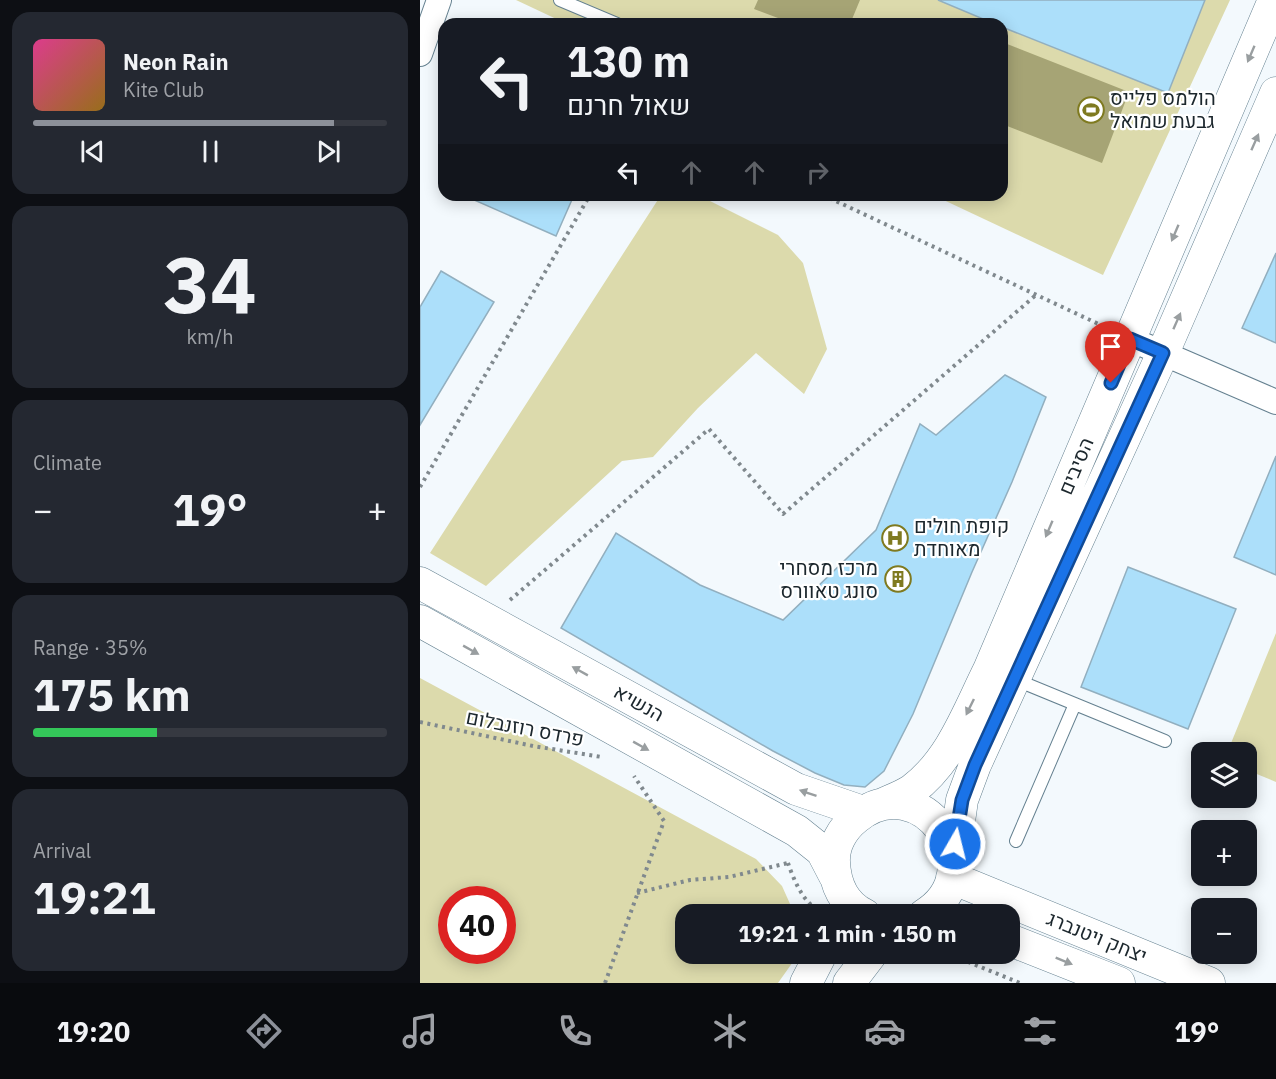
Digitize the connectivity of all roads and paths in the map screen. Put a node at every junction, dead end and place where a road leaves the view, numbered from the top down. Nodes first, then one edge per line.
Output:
1 (439, 0) edge
2 (560, 0) edge
3 (1274, 0) edge
4 (603, 18) edge
5 (420, 54) edge
6 (1276, 93) edge
7 (587, 201) edge
8 (836, 201) edge
9 (1036, 295) junction
10 (1130, 339) junction
11 (1163, 353) junction
12 (1276, 402) edge
13 (420, 487) edge
14 (420, 583) edge
15 (487, 620) junction
16 (420, 621) edge
17 (1014, 680) junction
18 (1075, 704) junction
19 (420, 722) edge
20 (1165, 741) dead end
21 (613, 759) dead end
22 (631, 771) dead end
23 (873, 808) junction
24 (1016, 841) dead end
25 (953, 868) junction
26 (833, 883) edge
27 (636, 893) junction
28 (851, 904) edge
29 (938, 904) edge
30 (1020, 944) edge
31 (816, 964) edge
32 (863, 964) edge
33 (973, 964) edge
34 (605, 983) edge
35 (806, 983) edge
36 (849, 983) edge
37 (1020, 983) edge
38 (1119, 983) edge
39 (1209, 983) edge

1 - 5 street
2 - 4 lane
3 -> 10 street, הסיבים
11 -> 6 street, הסיבים
7 - 13 path
8 - 9 path
9 - 10 path
9 - 15 path
10 - 11 street
10 -> 23 street, הסיבים
11 - 12 street
11 - 17 street, הסיבים
14 - 15 street, הנשיא
23 -> 15 street, הנשיא
16 -> 26 street, הנשיא
17 - 18 lane
17 - 25 street, הסיבים
18 - 20 lane
18 - 24 lane
19 - 21 path, פרדס רוזנבלום
22 - 27 path
23 - 25 street, הנשיא
23 - 26 street
25 - 29 street
25 - 39 street, יצחק ויטנברג
26 - 27 path
26 - 28 street, הנשיא
27 - 34 path
30 -> 38 street
31 - 35 street
32 - 36 street
33 - 37 path

